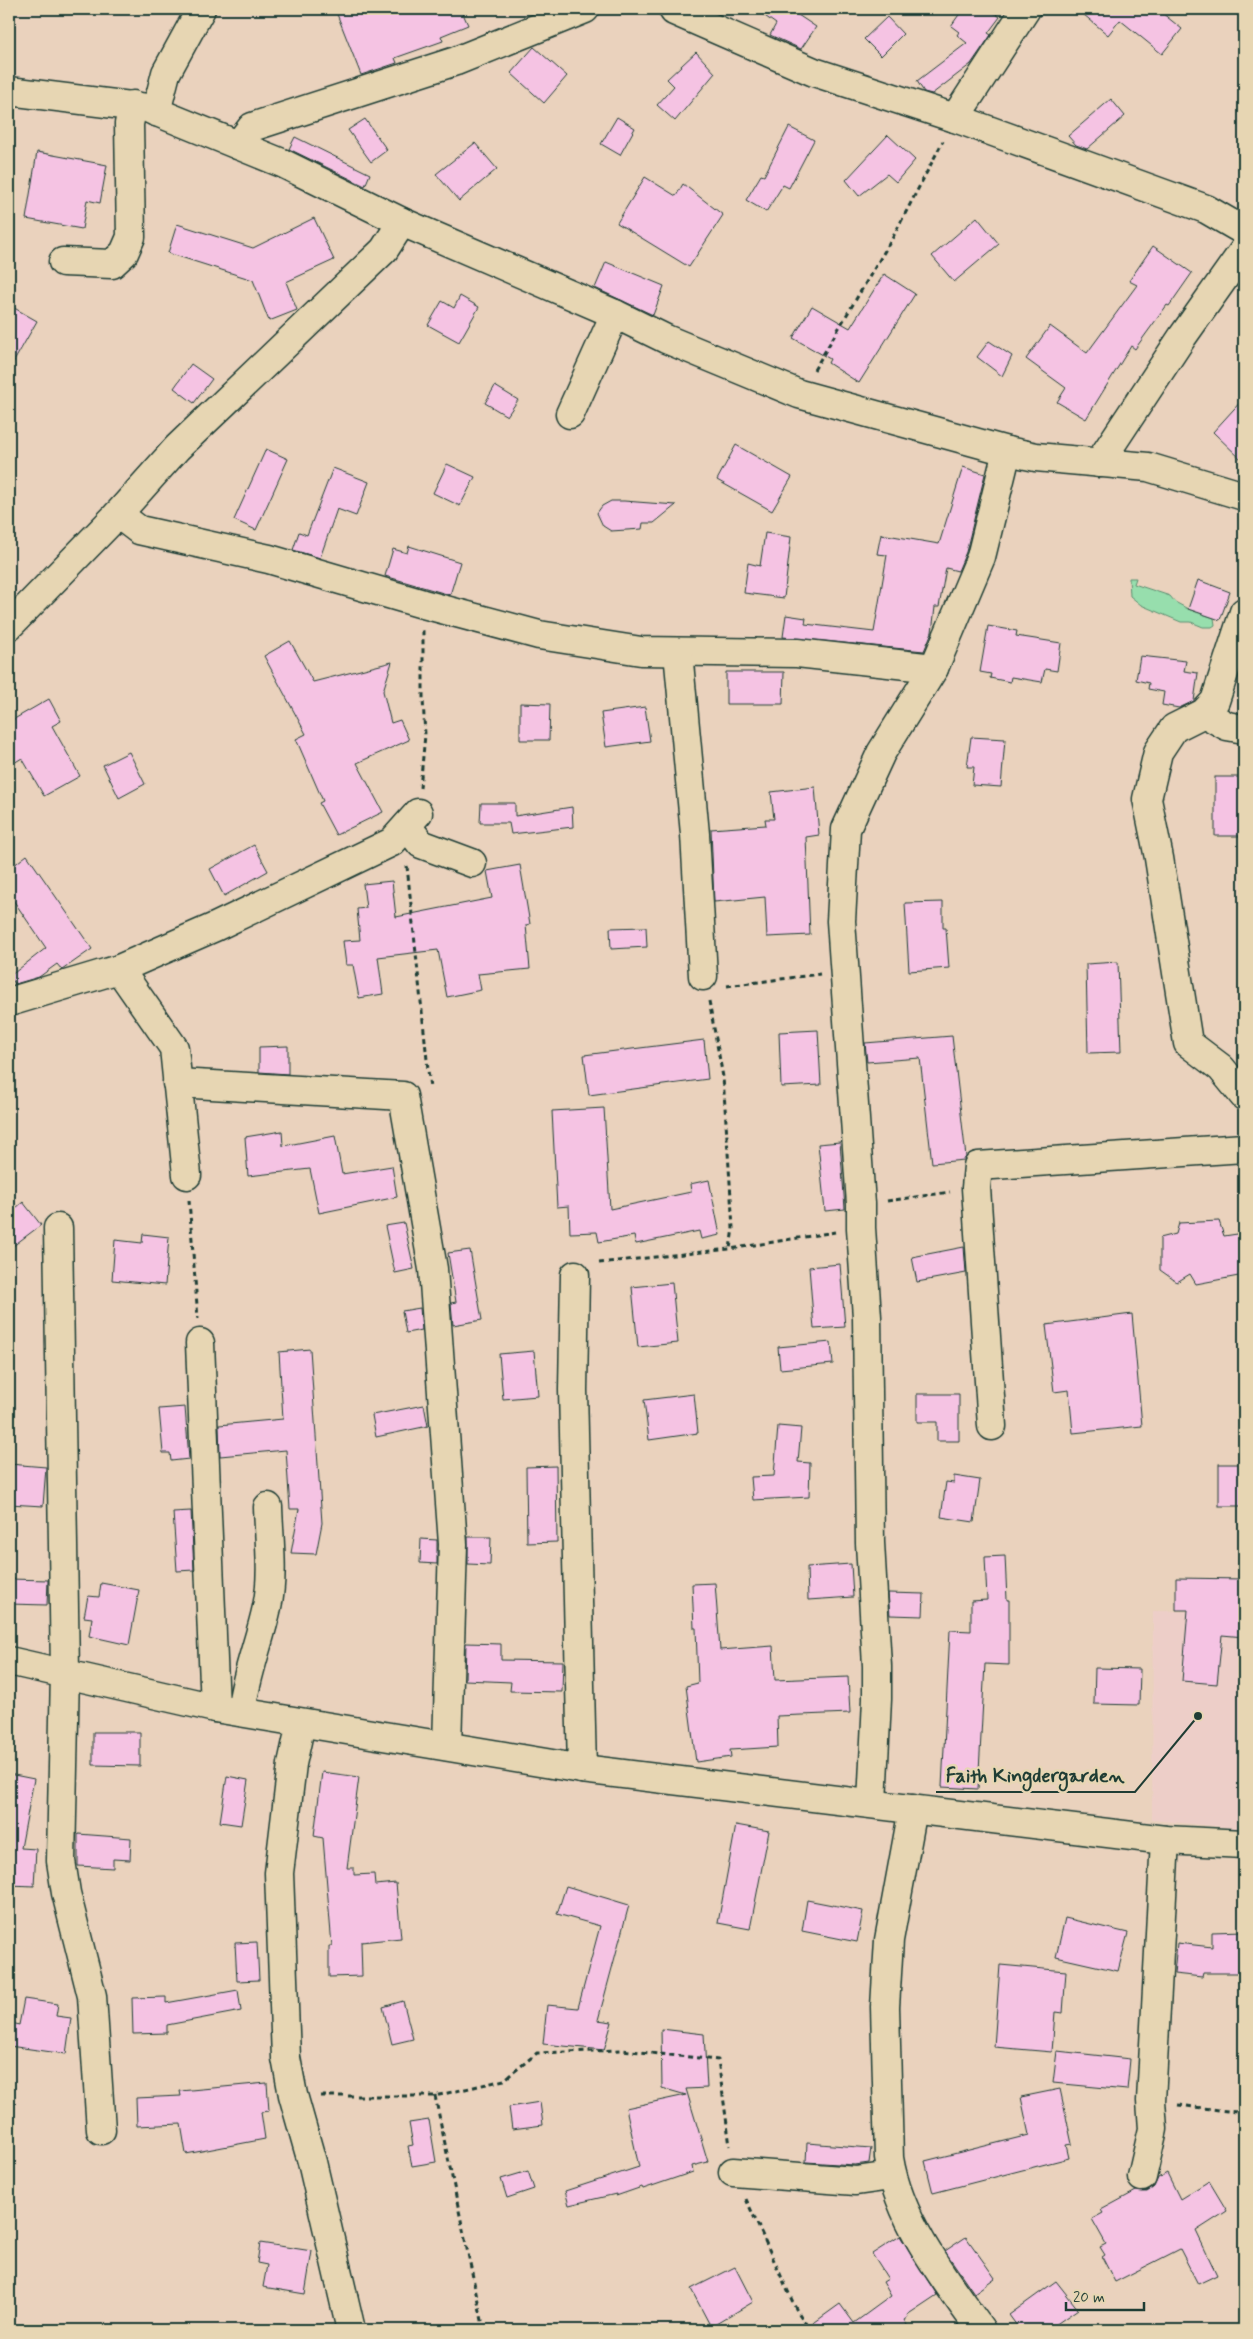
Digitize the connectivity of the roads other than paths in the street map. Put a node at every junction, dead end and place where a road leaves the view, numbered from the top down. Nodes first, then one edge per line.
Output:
1 (201, 9) edge
2 (585, 9) edge
3 (673, 9) edge
4 (1026, 9) edge
5 (9, 91) edge
6 (145, 108) junction
7 (955, 118) junction
8 (238, 145) junction
9 (402, 222) junction
10 (1244, 231) edge
11 (1244, 250) edge
12 (63, 262) dead end
13 (615, 314) junction
14 (570, 414) dead end
15 (1007, 451) junction
16 (1099, 462) junction
17 (1244, 496) edge
18 (118, 514) junction
19 (1244, 612) edge
20 (9, 626) edge
21 (678, 652) junction
22 (934, 668) junction
23 (1204, 713) junction
24 (1244, 729) edge
25 (472, 863) dead end
26 (119, 969) junction
27 (704, 982) road end
28 (9, 1002) edge
29 (177, 1083) junction
30 (1244, 1096) edge
31 (1244, 1148) edge
32 (187, 1175) road end
33 (58, 1228) dead end
34 (575, 1275) road end
35 (200, 1343) road end
36 (992, 1426) dead end
37 (268, 1507) dead end
38 (9, 1661) edge
39 (65, 1672) junction
40 (215, 1708) junction
41 (241, 1712) junction
42 (301, 1722) junction
43 (447, 1746) junction
44 (582, 1769) junction
45 (872, 1803) junction
46 (913, 1809) junction
47 (1165, 1840) junction
48 (1244, 1844) edge
49 (101, 2130) dead end
50 (733, 2172) dead end
51 (892, 2176) junction
52 (1142, 2177) dead end
53 (351, 2330) edge
54 (981, 2330) edge

1 - 6 street
2 - 8 street
3 - 7 street
4 - 7 street
5 - 6 street
6 - 8 street
6 - 12 street
7 - 10 street
8 - 9 street
9 - 13 street
9 - 18 street
11 - 16 street
13 - 14 street
13 - 15 street
15 - 16 street
15 - 22 street
16 - 17 street
18 - 20 street
18 - 21 street
19 - 23 street
21 - 22 street
21 - 27 street
22 - 45 street
23 - 24 street
23 - 30 street
25 - 26 street
26 - 28 street
26 - 29 street
29 - 32 street
29 - 43 street
31 - 36 street
33 - 39 street
34 - 44 street
35 - 40 street
37 - 41 street
38 - 39 street
39 - 40 street
39 - 49 street
40 - 41 street
41 - 42 street
42 - 43 street
42 - 53 street
43 - 44 street
44 - 45 street
45 - 46 street
46 - 47 street
46 - 51 street
47 - 48 street
47 - 52 street
50 - 51 street
51 - 54 street

